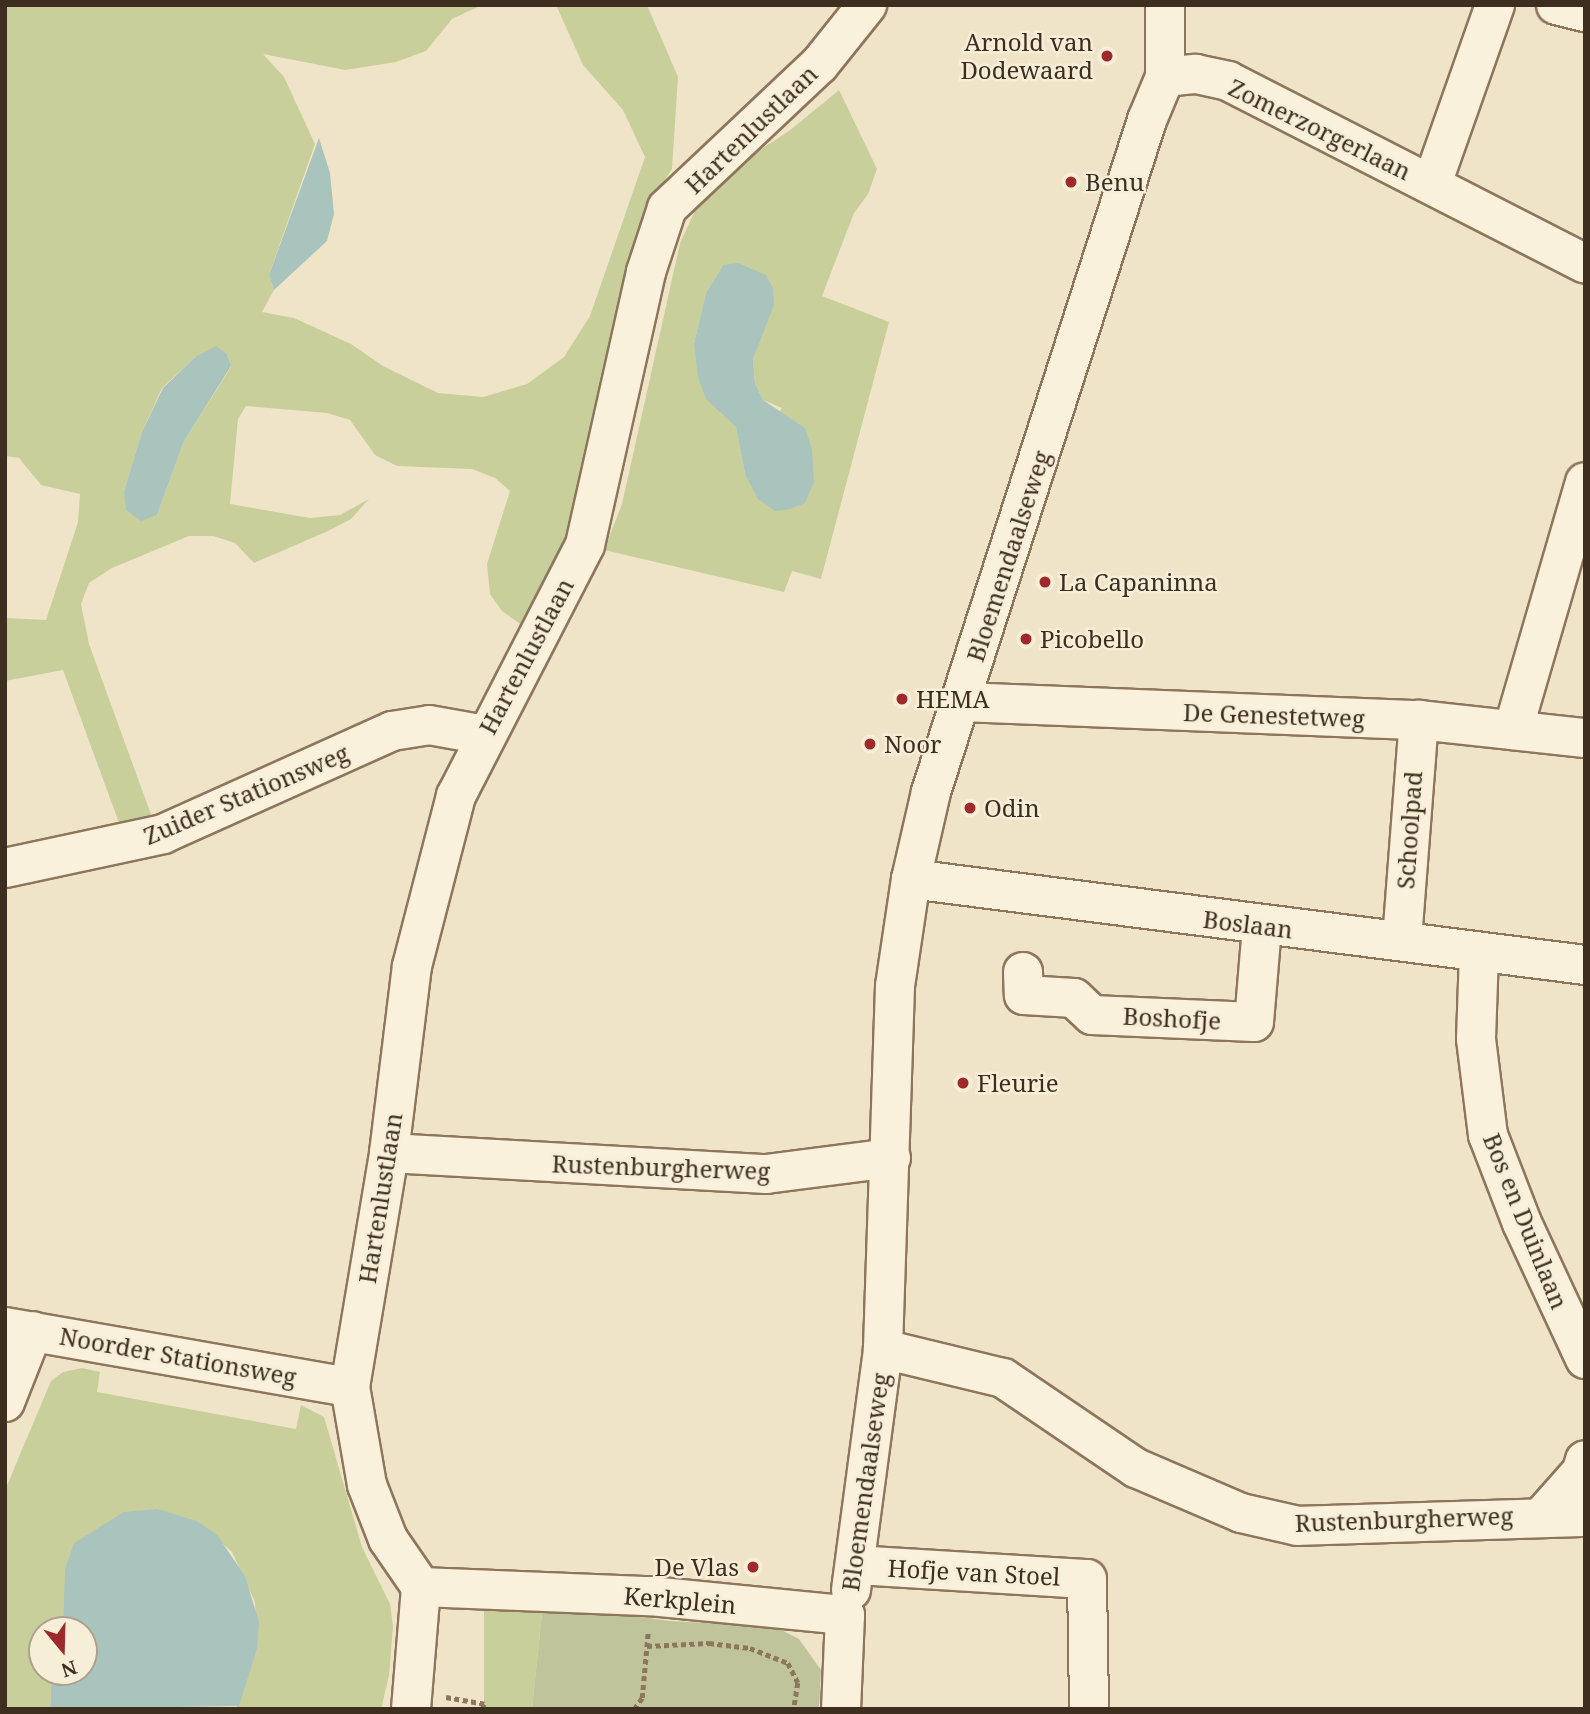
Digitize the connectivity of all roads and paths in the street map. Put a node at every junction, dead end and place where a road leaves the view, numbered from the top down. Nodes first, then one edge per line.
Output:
1 (867, 5) edge
2 (1165, 5) edge
3 (1495, 5) edge
4 (1556, 5) edge
5 (1585, 12) edge
6 (1165, 77) junction
7 (1432, 184) junction
8 (1585, 264) edge
9 (1585, 482) edge
10 (962, 702) junction
11 (1419, 720) junction
12 (1513, 730) junction
13 (485, 735) junction
14 (1585, 738) edge
15 (5, 868) edge
16 (911, 879) junction
17 (1262, 927) junction
18 (1402, 940) junction
19 (1479, 953) junction
20 (1585, 965) edge
21 (1023, 972) dead end
22 (389, 1153) junction
23 (891, 1158) junction
24 (19, 1329) edge
25 (883, 1349) junction
26 (1585, 1359) edge
27 (350, 1387) junction
28 (5, 1402) edge
29 (1585, 1460) edge
30 (1543, 1515) junction
31 (1585, 1517) edge
32 (856, 1565) junction
33 (421, 1587) junction
34 (650, 1596) junction
35 (845, 1615) junction
36 (647, 1646) junction
37 (411, 1709) edge
38 (634, 1709) edge
39 (794, 1709) edge
40 (841, 1709) edge
41 (1089, 1709) edge

1 - 13 street, Hartenlustlaan
2 - 6 street, Bloemendaalseweg
3 - 7 street, Zomerzorgerlaan
4 - 5 street
6 - 7 street, Zomerzorgerlaan
6 - 10 street, Bloemendaalseweg
7 - 8 street, Zomerzorgerlaan
9 - 12 street
10 - 11 street, De Genestetweg
10 - 16 street, Bloemendaalseweg
11 - 12 street, De Genestetweg
11 - 18 street, Schoolpad
12 - 14 street, De Genestetweg
13 - 15 street, Zuider Stationsweg
13 - 22 street, Hartenlustlaan
16 - 17 street, Boslaan
16 - 23 street, Bloemendaalseweg
17 - 18 street, Boslaan
17 - 21 street, Boshofje
18 - 19 street, Boslaan
19 - 20 street, Boslaan
19 - 26 street, Bos en Duinlaan
22 - 23 street, Rustenburgherweg
22 - 27 street, Hartenlustlaan
23 - 25 street
24 - 27 street, Noorder Stationsweg
24 - 28 street
25 - 30 street, Rustenburgherweg
25 - 32 street, Bloemendaalseweg
27 - 33 street, Hartenlustlaan
29 - 30 street, Rustenburgherweg
30 - 31 street
32 - 35 street, Bloemendaalseweg
32 - 41 street, Hofje van Stoel
33 - 34 street, Kerkplein
33 - 37 street
34 - 35 street, Kerkplein
34 - 36 path
35 - 40 street
36 - 38 path
36 - 39 path

